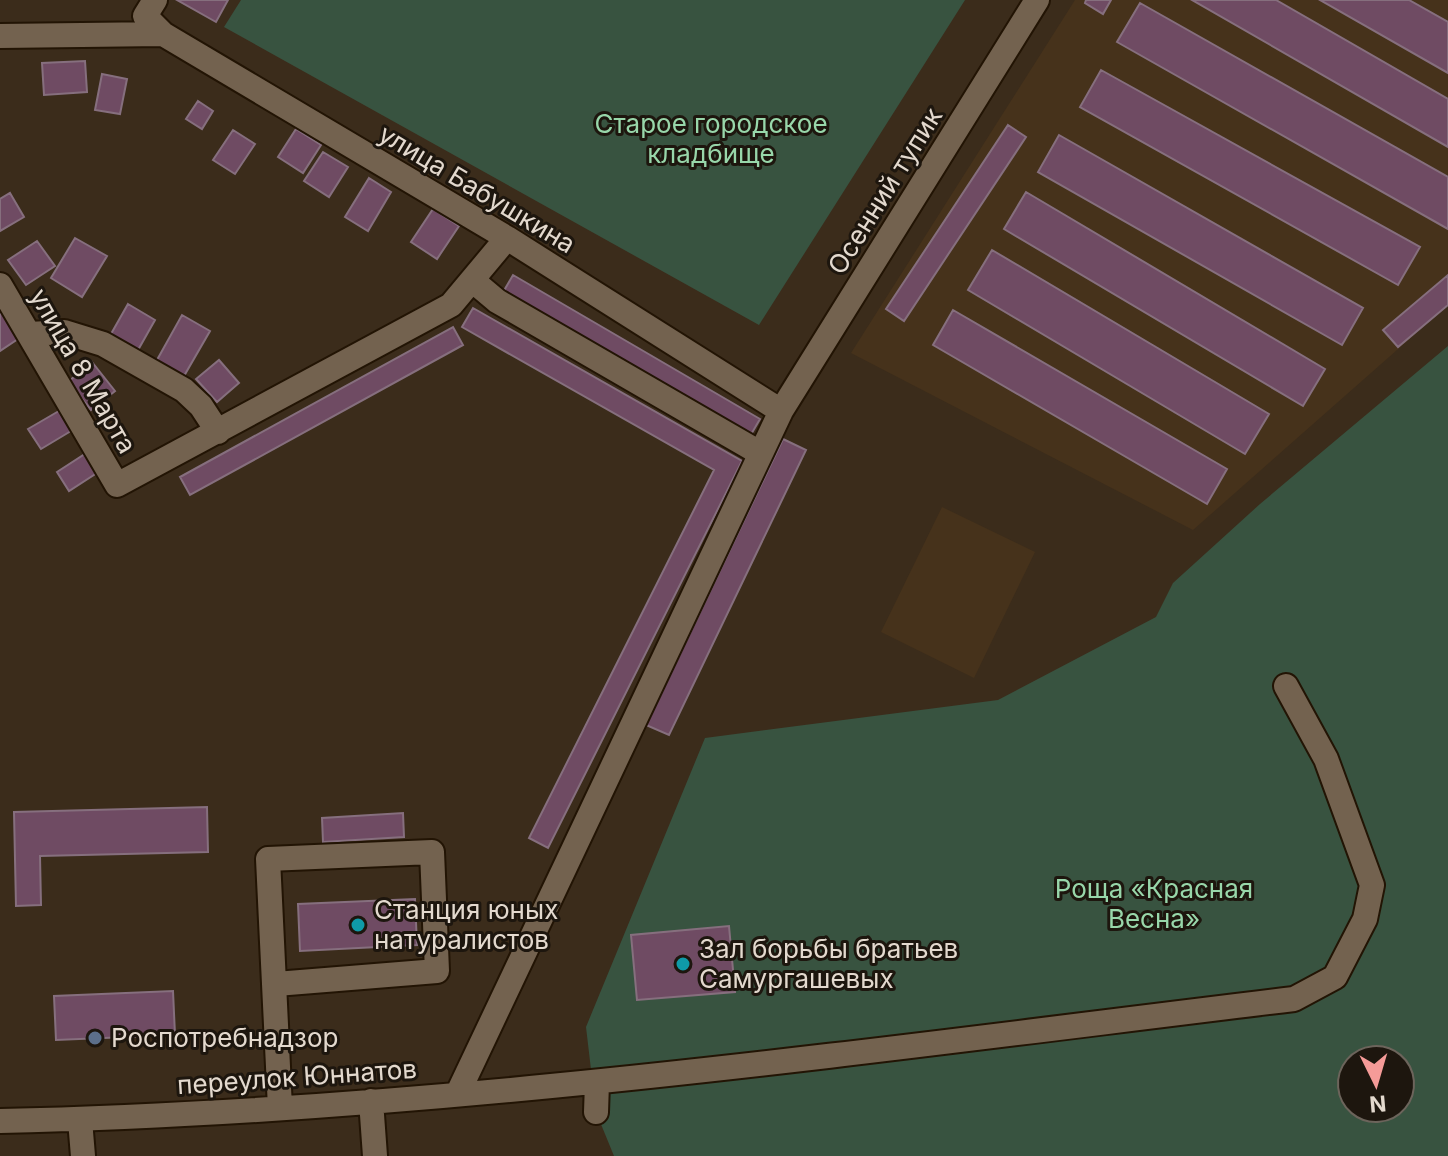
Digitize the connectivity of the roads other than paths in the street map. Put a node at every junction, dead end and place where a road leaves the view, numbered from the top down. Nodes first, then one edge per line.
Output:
1 (1037, 0) edge
2 (150, 8) edge
3 (163, 34) junction
4 (0, 36) edge
5 (507, 238) junction
6 (472, 280) junction
7 (0, 285) edge
8 (30, 334) junction
9 (781, 411) junction
10 (218, 432) junction
11 (760, 453) junction
12 (1286, 686) dead end
13 (276, 984) junction
14 (597, 1083) junction
15 (458, 1093) junction
16 (371, 1101) junction
17 (280, 1108) junction
18 (596, 1112) dead end
19 (80, 1120) junction
20 (0, 1121) edge
21 (83, 1156) edge
22 (375, 1156) edge

1 - 9 street, Осенний тупик
2 - 3 street, улица Бабушкина
3 - 4 street
3 - 5 street, улица Бабушкина
5 - 6 street
5 - 9 street, улица Бабушкина
6 - 10 street
6 - 11 street
7 - 8 street, улица 8 Марта
8 - 10 street
8 - 10 street, улица 8 Марта
9 - 11 street, Осенний тупик
11 - 15 street, Осенний тупик
12 - 14 street, переулок Юннатов
13 - 13 street
13 - 17 street
14 - 15 street, переулок Юннатов
14 - 18 street
15 - 16 street, переулок Юннатов
16 - 17 street, переулок Юннатов
16 - 22 street
17 - 19 street, переулок Юннатов
19 - 20 street, переулок Юннатов
19 - 21 street

